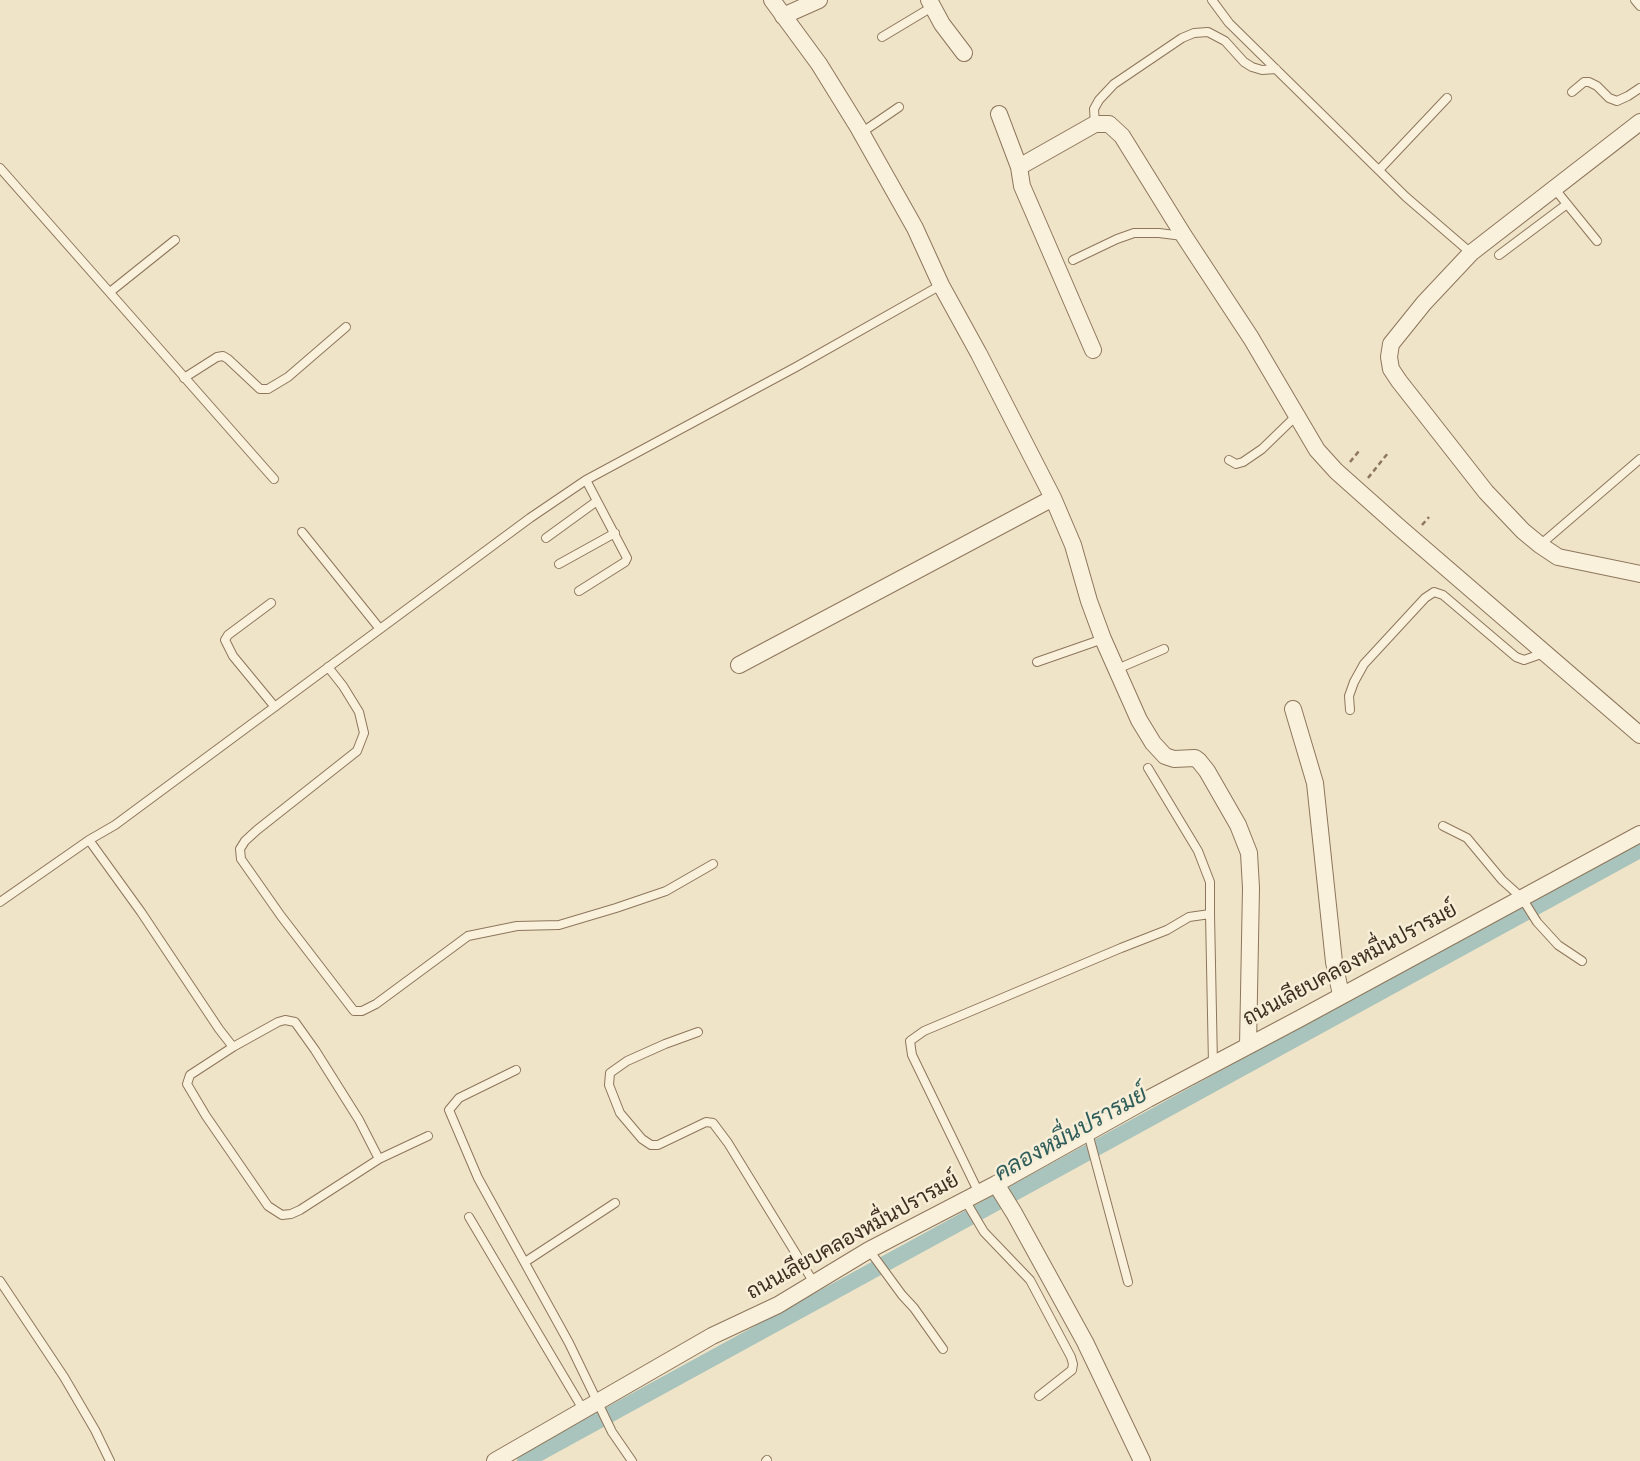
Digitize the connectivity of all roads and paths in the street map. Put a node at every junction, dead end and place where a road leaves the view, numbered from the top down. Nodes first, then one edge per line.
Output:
1 (772, 0) edge
2 (819, 0) edge
3 (1212, 0) edge
4 (1635, 0) edge
5 (930, 3) edge
6 (1640, 6) edge
7 (783, 16) junction
8 (883, 37) dead end
9 (964, 53) dead end
10 (1276, 69) junction
11 (1640, 88) edge
12 (1572, 92) dead end
13 (1447, 98) dead end
14 (899, 107) dead end
15 (999, 114) dead end
16 (1640, 122) edge
17 (1095, 124) junction
18 (861, 133) junction
19 (1019, 167) junction
20 (0, 169) edge
21 (1379, 170) junction
22 (1554, 188) junction
23 (1567, 204) junction
24 (1184, 236) junction
25 (176, 240) dead end
26 (1597, 241) dead end
27 (1471, 253) junction
28 (1499, 255) dead end
29 (1073, 260) dead end
30 (941, 285) junction
31 (110, 292) junction
32 (346, 327) dead end
33 (1093, 350) dead end
34 (184, 378) junction
35 (1296, 416) junction
36 (1388, 453) dead end
37 (1640, 458) edge
38 (1229, 460) dead end
39 (274, 479) dead end
40 (586, 480) junction
41 (1358, 491) junction
42 (1053, 498) junction
43 (597, 501) junction
44 (302, 532) dead end
45 (615, 533) junction
46 (546, 538) dead end
47 (1540, 545) junction
48 (559, 564) dead end
49 (1640, 574) edge
50 (579, 591) dead end
51 (271, 603) dead end
52 (380, 629) junction
53 (1103, 639) junction
54 (1164, 649) dead end
55 (1545, 653) junction
56 (1037, 662) dead end
57 (739, 665) dead end
58 (328, 667) junction
59 (1116, 669) junction
60 (275, 707) junction
61 (1293, 709) dead end
62 (1350, 710) dead end
63 (1640, 734) edge
64 (1148, 768) dead end
65 (1443, 826) dead end
66 (1640, 834) edge
67 (89, 840) junction
68 (713, 864) dead end
69 (1522, 898) junction
70 (0, 902) edge
71 (1210, 914) junction
72 (1582, 961) dead end
73 (1341, 995) junction
74 (698, 1032) dead end
75 (233, 1046) junction
76 (1248, 1046) junction
77 (1213, 1065) junction
78 (516, 1070) dead end
79 (1088, 1133) junction
80 (428, 1136) dead end
81 (379, 1159) junction
82 (996, 1184) junction
83 (972, 1196) junction
84 (615, 1203) dead end
85 (469, 1217) dead end
86 (869, 1250) junction
87 (525, 1262) junction
88 (0, 1281) edge
89 (1128, 1282) dead end
90 (815, 1284) junction
91 (943, 1349) dead end
92 (1039, 1396) dead end
93 (599, 1402) junction
94 (584, 1411) junction
95 (110, 1461) edge
96 (495, 1461) edge
97 (632, 1461) edge
98 (1142, 1461) edge

1 - 7 street
2 - 7 street
3 - 10 lane
4 - 6 lane
5 - 8 lane
5 - 9 street
7 - 18 street
10 - 17 lane
10 - 21 lane
11 - 12 lane
13 - 21 lane
14 - 18 lane
15 - 19 street
16 - 22 street
17 - 19 street
17 - 24 street
18 - 30 street
19 - 33 street
20 - 31 lane
21 - 27 lane
22 - 23 lane
22 - 27 street
23 - 26 lane
23 - 28 lane
24 - 29 lane
24 - 35 street
25 - 31 lane
27 - 47 street
30 - 40 lane
30 - 42 street
31 - 34 lane
32 - 34 lane
34 - 39 lane
35 - 38 lane
35 - 41 street
36 - 41 path
37 - 47 lane
40 - 43 lane
40 - 52 lane
41 - 55 street
42 - 53 street
42 - 57 street
43 - 45 lane
43 - 46 lane
44 - 52 lane
45 - 48 lane
45 - 50 lane
47 - 49 street
51 - 60 lane
52 - 58 lane
53 - 56 lane
53 - 59 street
54 - 59 lane
55 - 62 lane
55 - 63 street
58 - 60 lane
58 - 68 lane
59 - 76 street
60 - 67 lane
61 - 73 street
64 - 71 lane
65 - 69 lane
66 - 69 street, ถนนเลียบคลองหมื่นปรารมย์
67 - 70 lane
67 - 75 lane
69 - 72 lane
69 - 73 street, ถนนเลียบคลองหมื่นปรารมย์
71 - 77 lane
71 - 83 lane
73 - 76 street, ถนนเลียบคลองหมื่นปรารมย์
74 - 90 lane
75 - 81 lane
75 - 81 lane
76 - 77 street, ถนนเลียบคลองหมื่นปรารมย์
77 - 79 street, ถนนเลียบคลองหมื่นปรารมย์
78 - 87 lane
79 - 82 street, ถนนเลียบคลองหมื่นปรารมย์
79 - 89 lane
80 - 81 lane
82 - 83 street, ถนนเลียบคลองหมื่นปรารมย์
82 - 98 street
83 - 86 street, ถนนเลียบคลองหมื่นปรารมย์
83 - 92 lane
84 - 87 lane
85 - 94 lane
86 - 90 street, ถนนเลียบคลองหมื่นปรารมย์
86 - 91 lane
87 - 93 lane
88 - 95 lane
90 - 93 street, ถนนเลียบคลองหมื่นปรารมย์
93 - 94 street, ถนนเลียบคลองหมื่นปรารมย์
93 - 97 lane
94 - 96 street, ถนนเลียบคลองหมื่นปรารมย์

